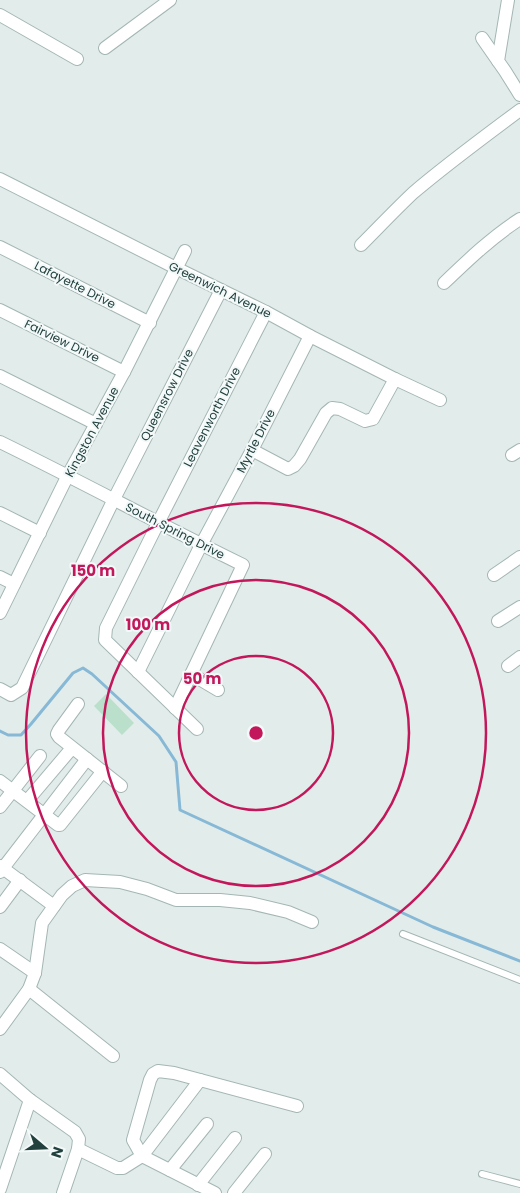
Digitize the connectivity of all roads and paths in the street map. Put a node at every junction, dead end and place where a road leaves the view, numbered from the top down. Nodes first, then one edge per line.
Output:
1 (170, 0) edge
2 (508, 0) edge
3 (0, 15) edge
4 (482, 38) dead end
5 (105, 48) dead end
6 (77, 59) dead end
7 (502, 66) junction
8 (520, 73) edge
9 (520, 95) edge
10 (520, 110) edge
11 (0, 179) edge
12 (520, 219) edge
13 (361, 245) dead end
14 (0, 247) edge
15 (185, 251) dead end
16 (176, 268) junction
17 (444, 283) dead end
18 (221, 290) junction
19 (0, 310) edge
20 (266, 312) junction
21 (150, 323) junction
22 (310, 336) junction
23 (124, 372) junction
24 (0, 376) edge
25 (394, 379) junction
26 (440, 400) dead end
27 (96, 424) junction
28 (0, 442) edge
29 (252, 450) junction
30 (68, 475) junction
31 (114, 499) junction
32 (0, 513) edge
33 (158, 523) junction
34 (40, 533) junction
35 (201, 545) junction
36 (520, 557) edge
37 (494, 575) dead end
38 (0, 577) edge
39 (14, 584) junction
40 (520, 607) edge
41 (0, 613) edge
42 (498, 621) dead end
43 (520, 657) edge
44 (508, 666) dead end
45 (138, 672) junction
46 (191, 674) junction
47 (0, 689) edge
48 (218, 690) dead end
49 (78, 704) dead end
50 (175, 708) junction
51 (197, 729) dead end
52 (72, 748) junction
53 (40, 756) dead end
54 (87, 759) junction
55 (103, 771) junction
56 (0, 781) edge
57 (121, 786) dead end
58 (13, 790) junction
59 (27, 801) junction
60 (0, 807) edge
61 (45, 815) junction
62 (1, 869) edge
63 (20, 880) junction
64 (54, 906) junction
65 (0, 907) edge
66 (312, 922) dead end
67 (403, 934) dead end
68 (0, 949) edge
69 (35, 973) junction
70 (520, 980) edge
71 (29, 989) junction
72 (0, 1029) edge
73 (113, 1056) dead end
74 (0, 1074) edge
75 (200, 1080) junction
76 (30, 1100) junction
77 (296, 1106) dead end
78 (207, 1124) dead end
79 (235, 1138) dead end
80 (78, 1149) junction
81 (265, 1154) dead end
82 (142, 1156) junction
83 (170, 1170) junction
84 (482, 1174) dead end
85 (520, 1184) edge
86 (198, 1185) junction
87 (0, 1190) edge
88 (64, 1193) edge
89 (215, 1193) edge
90 (234, 1193) edge

1 - 5 street
2 - 7 street
3 - 6 street
4 - 7 street
7 - 8 street
7 - 9 street
10 - 13 street
11 - 16 street, Greenwich Avenue
12 - 17 street
14 - 21 street, Lafayette Drive
15 - 16 street, Kingston Avenue
16 - 18 street, Greenwich Avenue
16 - 21 street, Kingston Avenue
18 - 20 street, Greenwich Avenue
18 - 31 street, Queensrow Drive
19 - 23 street, Fairview Drive
20 - 22 street, Greenwich Avenue
20 - 33 street, Leavenworth Drive
21 - 23 street, Kingston Avenue
22 - 25 street, Greenwich Avenue
22 - 29 street, Myrtle Drive
23 - 27 street, Kingston Avenue
24 - 27 street
25 - 26 street, Greenwich Avenue
25 - 29 street
27 - 30 street, Kingston Avenue
28 - 30 street, South Spring Drive
29 - 35 street, Myrtle Drive
30 - 31 street, South Spring Drive
30 - 34 street, Kingston Avenue
31 - 33 street, South Spring Drive
31 - 47 street, Queensrow Drive
32 - 34 street
33 - 35 street, South Spring Drive
33 - 45 street, Leavenworth Drive
34 - 39 street, Kingston Avenue
35 - 45 street, Myrtle Drive
35 - 46 street, South Spring Drive
36 - 37 street
38 - 39 street
39 - 41 street, Kingston Avenue
40 - 42 street
43 - 44 street
45 - 50 street
46 - 48 street
46 - 50 street, South Spring Drive
49 - 52 street
50 - 51 street
52 - 54 street
52 - 59 street
53 - 58 street
54 - 55 street
54 - 61 street
55 - 57 street
55 - 61 street
56 - 58 street
58 - 59 street
58 - 60 street
59 - 61 street
61 - 62 street
62 - 63 street
63 - 64 street
63 - 65 street
64 - 66 street
64 - 69 street
67 - 70 lane
68 - 69 street
69 - 71 street
71 - 72 street
71 - 73 street
74 - 76 street
75 - 77 street
75 - 82 street
75 - 82 street
76 - 80 street
76 - 87 street
78 - 83 street
79 - 86 street
80 - 82 street
80 - 88 street
81 - 90 street
82 - 83 street
83 - 86 street
84 - 85 lane
86 - 89 street

